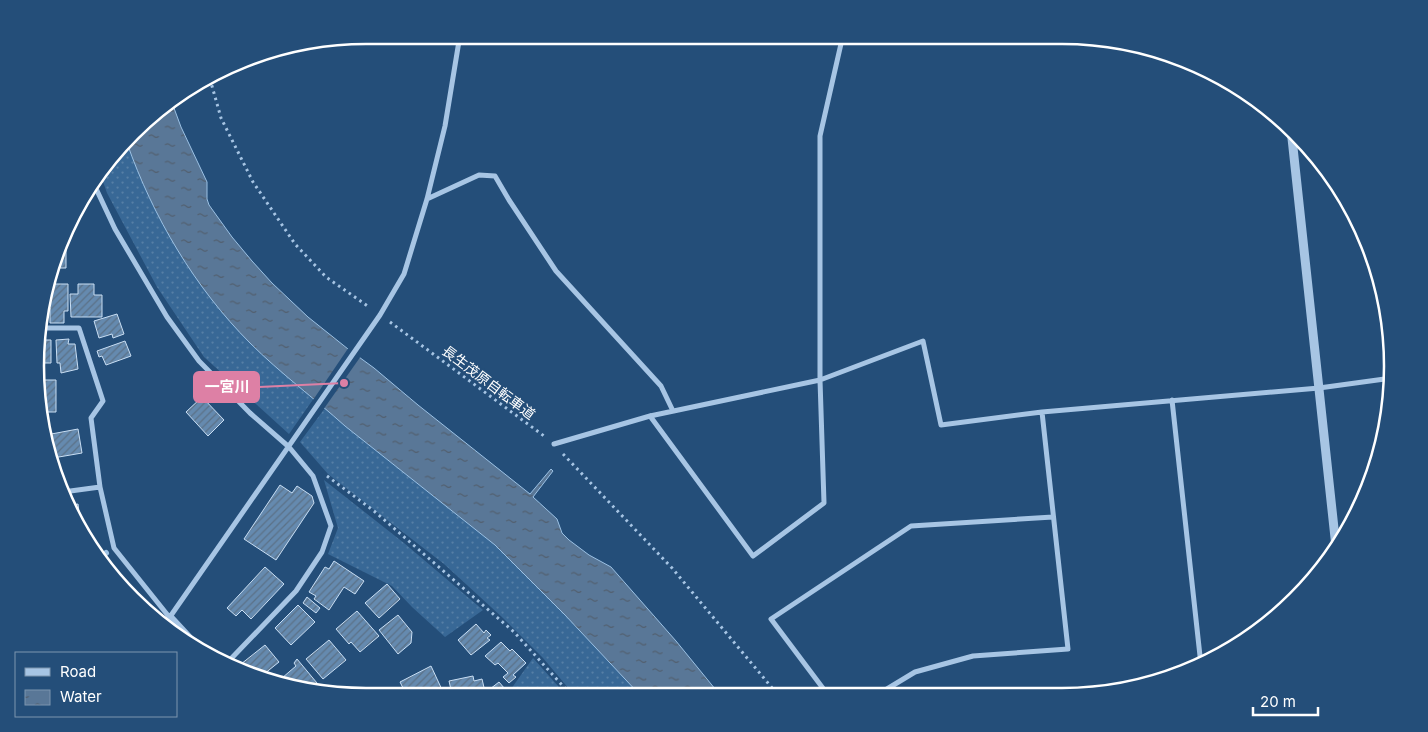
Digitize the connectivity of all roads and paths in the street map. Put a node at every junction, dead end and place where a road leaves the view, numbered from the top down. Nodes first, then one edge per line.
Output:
1 (459, 44) edge
2 (841, 44) edge
3 (211, 84) edge
4 (1292, 141) edge
5 (97, 189) edge
6 (427, 199) junction
7 (379, 317) junction
8 (46, 328) edge
9 (1384, 379) edge
10 (820, 380) junction
11 (1319, 388) junction
12 (1172, 400) junction
13 (673, 411) junction
14 (1042, 412) junction
15 (650, 416) junction
16 (554, 444) junction
17 (289, 447) junction
18 (320, 470) dead end
19 (100, 487) junction
20 (69, 491) edge
21 (1054, 517) junction
22 (1335, 537) edge
23 (164, 617) edge
24 (168, 620) edge
25 (1200, 657) edge
26 (231, 659) edge
27 (565, 688) edge
28 (772, 688) edge
29 (823, 688) edge
30 (889, 688) edge

1 - 6 street
2 - 10 street
3 - 7 path, 長生茂原自転車道
4 - 11 street
5 - 17 street
6 - 7 street
6 - 13 street
7 - 16 path, 長生茂原自転車道
7 - 17 street
8 - 19 street
9 - 11 street
10 - 13 street
10 - 14 street
10 - 15 street
11 - 12 street
11 - 22 street
12 - 14 street
12 - 25 street
13 - 15 street
14 - 21 street
15 - 16 street
16 - 28 path, 長生茂原自転車道
17 - 24 street
17 - 26 street
18 - 27 path
19 - 20 street
19 - 23 street
21 - 29 street
21 - 30 street

